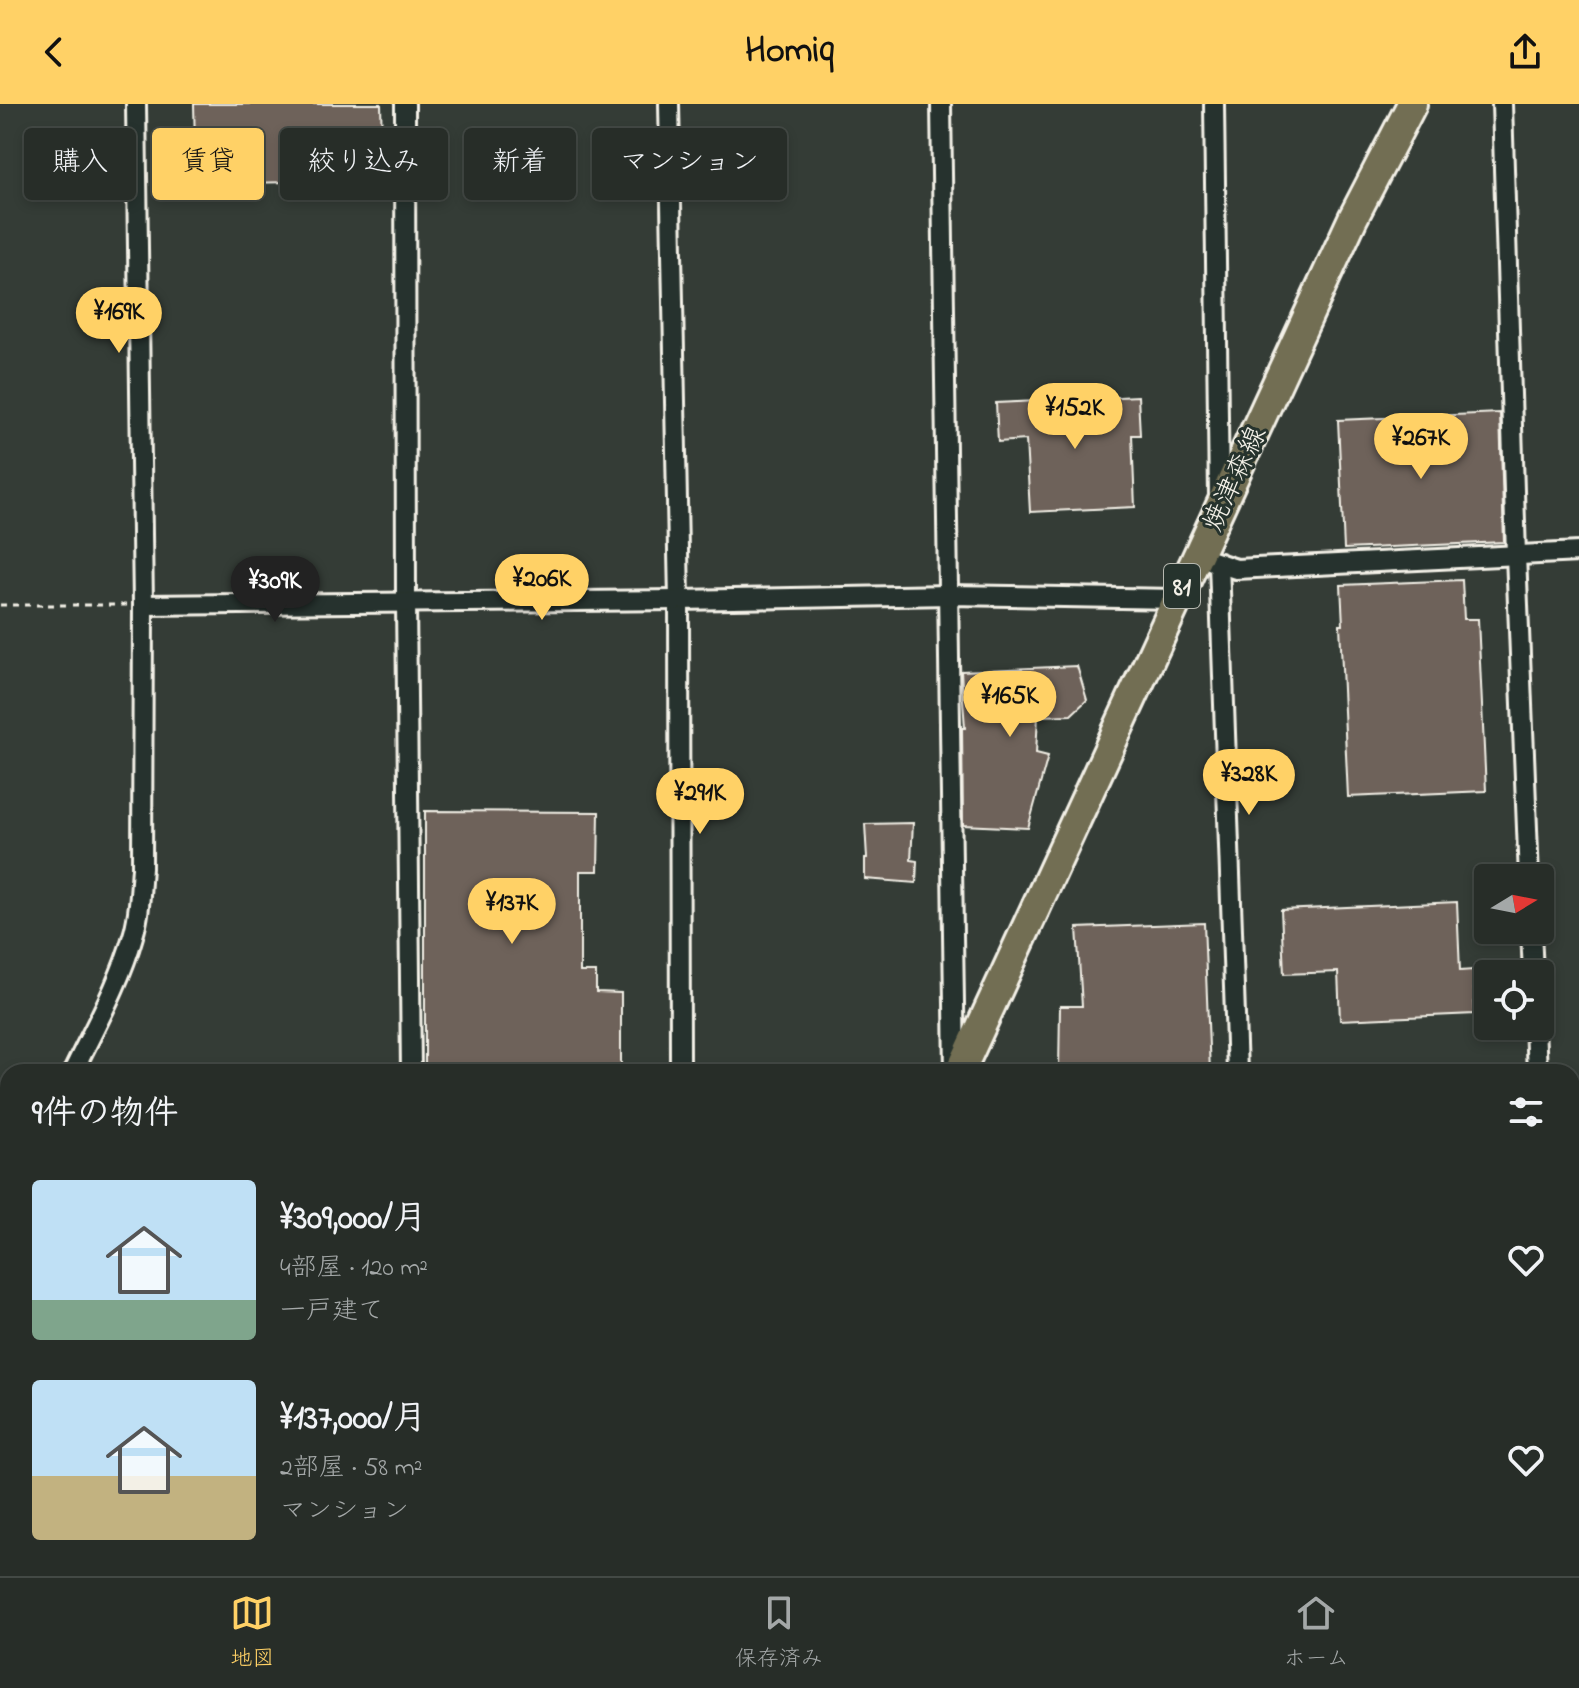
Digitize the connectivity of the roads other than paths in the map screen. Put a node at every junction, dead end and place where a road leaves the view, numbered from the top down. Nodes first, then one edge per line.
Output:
1 (136, 104) edge
2 (405, 104) edge
3 (669, 104) edge
4 (941, 104) edge
5 (1214, 104) edge
6 (1412, 104) edge
7 (1502, 104) edge
8 (1220, 506) junction
9 (1579, 552) edge
10 (1516, 555) junction
11 (1217, 563) junction
12 (949, 595) junction
13 (1177, 599) junction
14 (679, 600) junction
15 (406, 602) junction
16 (143, 605) junction
17 (1528, 864) edge
18 (1536, 1040) edge
19 (77, 1064) edge
20 (411, 1064) edge
21 (680, 1064) edge
22 (958, 1064) edge
23 (962, 1064) edge
24 (1237, 1064) edge
25 (1537, 1064) edge

1 - 16 street
2 - 15 street
3 - 14 street
4 - 12 street
5 - 8 street
6 - 8 main road, 焼津森線 / 81
7 - 10 street
8 - 11 main road, 焼津森線 / 81
9 - 10 street
10 - 11 street
10 - 17 street
11 - 13 main road, 焼津森線 / 81
11 - 24 street
12 - 13 street
12 - 14 street
12 - 22 street
13 - 23 main road, 焼津森線 / 81
14 - 15 street
14 - 21 street
15 - 16 street
15 - 20 street
16 - 19 street
18 - 25 street

